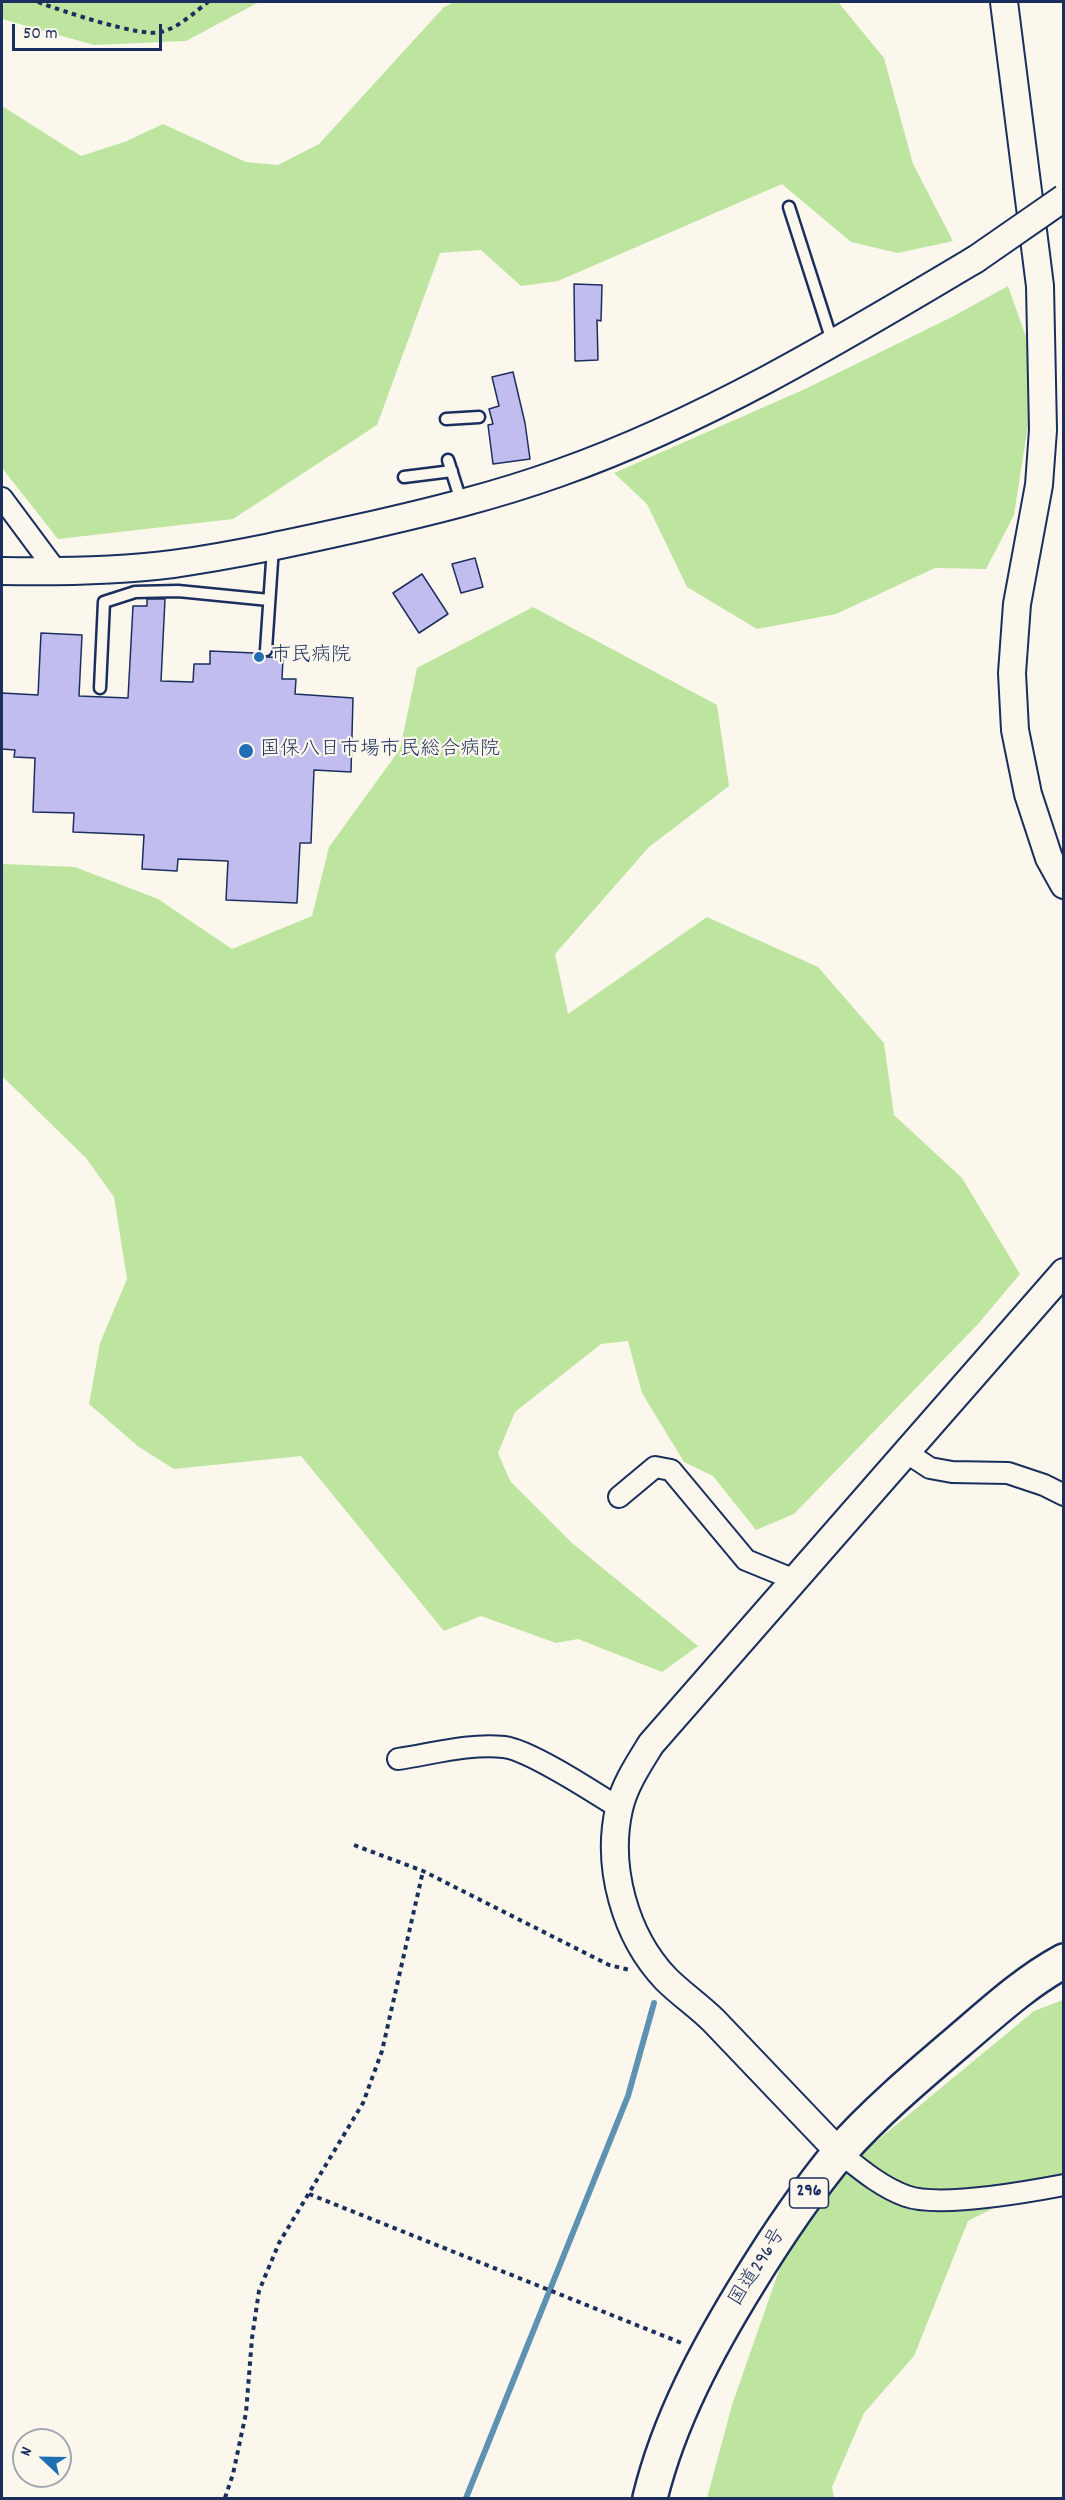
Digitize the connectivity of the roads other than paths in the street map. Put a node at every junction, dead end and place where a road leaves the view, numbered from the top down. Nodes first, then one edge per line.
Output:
1 (1004, 2) edge
2 (1064, 198) edge
3 (789, 207) dead end
4 (833, 345) junction
5 (479, 417) dead end
6 (446, 419) dead end
7 (448, 460) dead end
8 (452, 471) junction
9 (404, 477) dead end
10 (2, 498) edge
11 (462, 504) junction
12 (273, 547) junction
13 (2, 571) edge
14 (57, 572) junction
15 (269, 600) junction
16 (266, 650) dead end
17 (100, 688) dead end
18 (1064, 885) edge
19 (1064, 1272) edge
20 (907, 1453) junction
21 (1064, 1495) edge
22 (619, 1497) dead end
23 (795, 1580) junction
24 (398, 1760) dead end
25 (619, 1808) junction
26 (1064, 1960) edge
27 (840, 2153) junction
28 (1064, 2185) edge
29 (650, 2499) edge

1 - 18 street
2 - 4 street, bridge
3 - 4 lane
4 - 11 street
5 - 6 lane
7 - 8 lane
8 - 9 lane
8 - 11 lane
10 - 14 street
11 - 12 street
12 - 14 street
12 - 15 lane
13 - 14 street
15 - 16 lane
15 - 17 lane
19 - 20 street
20 - 21 street
20 - 23 street
22 - 23 street
23 - 25 street
24 - 25 street
25 - 27 street
26 - 27 highway, 国道296号 / 296
27 - 28 street
27 - 29 highway, 国道296号 / 296

